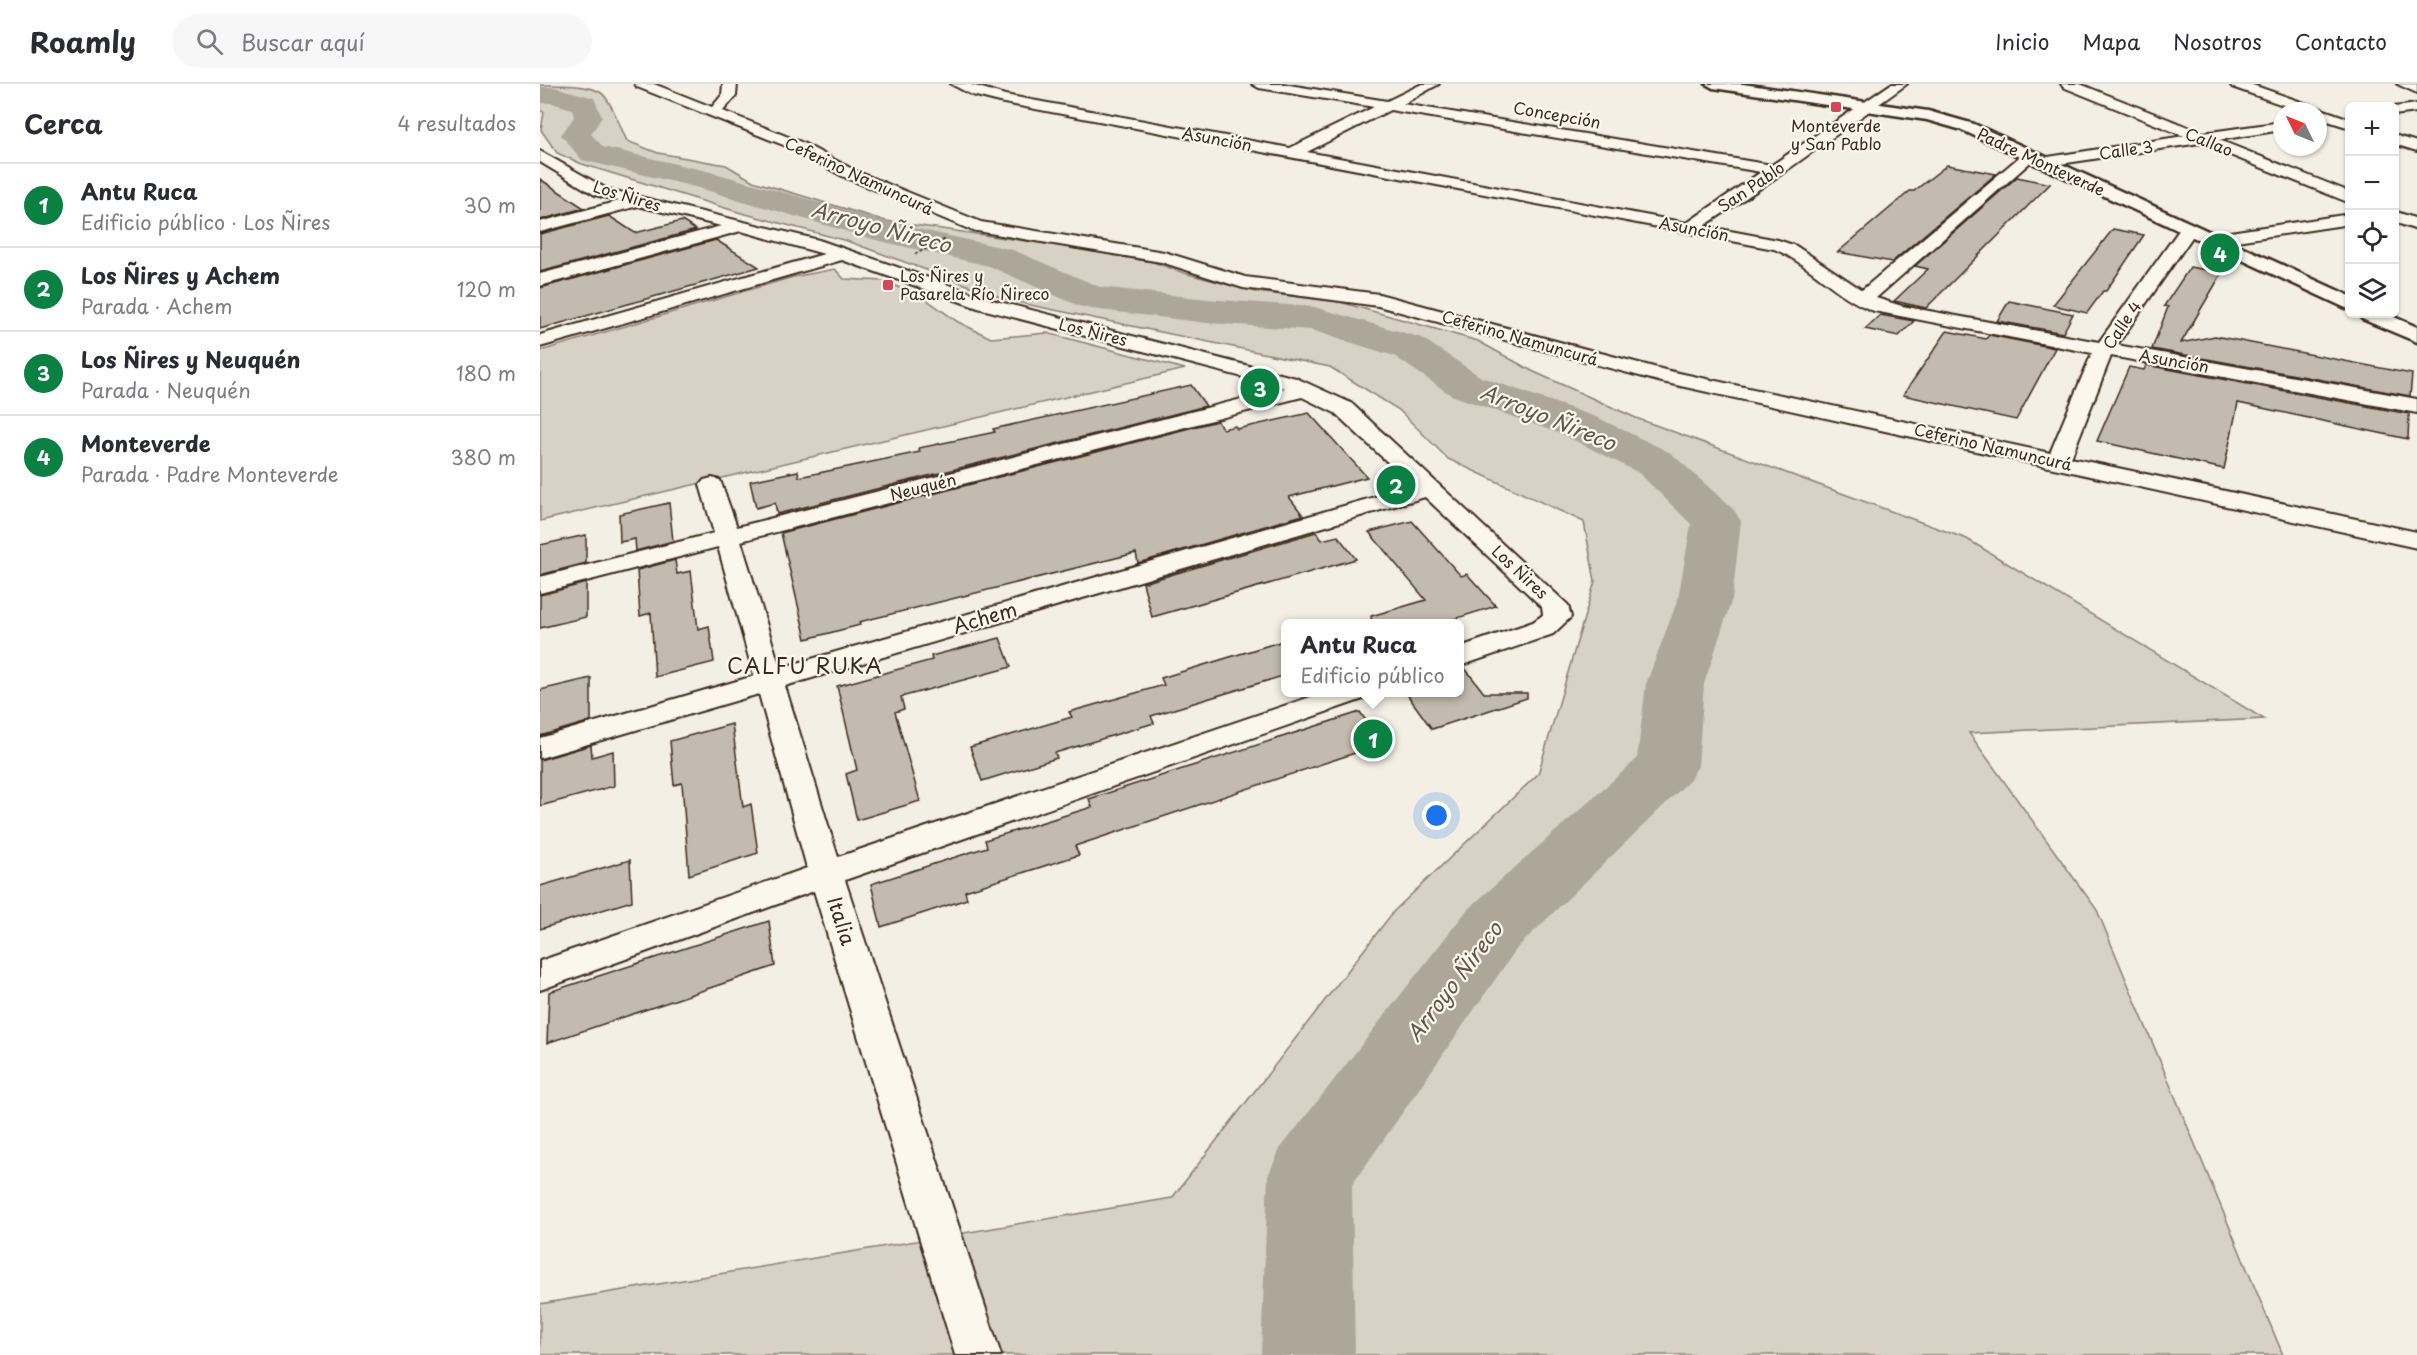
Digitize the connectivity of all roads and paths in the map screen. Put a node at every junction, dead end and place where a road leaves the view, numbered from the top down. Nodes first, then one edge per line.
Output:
1 (642, 84) edge
2 (730, 84) edge
3 (958, 84) edge
4 (1259, 84) edge
5 (1432, 84) edge
6 (1713, 84) edge
7 (1900, 84) edge
8 (2068, 84) edge
9 (2237, 84) edge
10 (2404, 84) edge
11 (1011, 88) dead end
12 (2417, 88) edge
13 (990, 96) junction
14 (2288, 102) edge
15 (1389, 105) junction
16 (1865, 106) junction
17 (2417, 108) edge
18 (2399, 110) edge
19 (714, 113) junction
20 (2327, 116) edge
21 (2345, 117) edge
22 (2334, 118) junction
23 (2327, 119) edge
24 (2345, 122) edge
25 (2273, 127) edge
26 (2201, 139) junction
27 (2399, 141) edge
28 (2417, 147) edge
29 (1292, 153) junction
30 (540, 156) edge
31 (2035, 159) junction
32 (1777, 170) junction
33 (2345, 196) edge
34 (638, 202) junction
35 (2417, 207) edge
36 (2399, 210) edge
37 (2399, 218) edge
38 (2345, 220) edge
39 (2417, 225) edge
40 (741, 226) junction
41 (540, 227) edge
42 (1690, 228) junction
43 (2188, 231) junction
44 (951, 237) dead end
45 (2210, 240) junction
46 (924, 250) dead end
47 (843, 254) junction
48 (540, 280) edge
49 (1863, 299) junction
50 (2345, 302) edge
51 (2379, 318) edge
52 (2417, 335) edge
53 (540, 341) edge
54 (2104, 349) junction
55 (1307, 389) junction
56 (2417, 406) edge
57 (2058, 462) junction
58 (712, 485) dead end
59 (1430, 488) junction
60 (726, 537) junction
61 (2417, 540) edge
62 (540, 585) edge
63 (1464, 656) edge
64 (769, 682) junction
65 (1344, 697) edge
66 (540, 748) edge
67 (826, 874) junction
68 (540, 976) edge
69 (978, 1355) edge

1 - 19 street, Ceferino Namuncurá
2 - 19 street
3 - 13 street, Asunción
4 - 15 street, Concepción
5 - 15 street
6 - 16 street, Padre Monteverde
7 - 16 street, San Pablo
8 - 26 street, Callao
9 - 14 street
10 - 12 street
11 - 13 street
13 - 29 street, Asunción
15 - 29 street
15 - 32 street, Concepción
16 - 31 street, Padre Monteverde
16 - 32 street, San Pablo
17 - 18 street
19 - 57 street, Ceferino Namuncurá
20 - 22 street
21 - 22 street
22 - 23 street
22 - 24 street
25 - 26 street, Calle 3
26 - 31 street, Calle 3
26 - 33 street, Callao
27 - 28 street
29 - 42 street, Asunción
30 - 34 street, Los Ñires
31 - 43 street, Padre Monteverde
31 - 49 street
32 - 42 street, San Pablo
34 - 40 street, Los Ñires
34 - 41 street
35 - 36 street
37 - 39 street
38 - 45 street
40 - 47 street, Los Ñires
40 - 48 street
42 - 49 street, Asunción
43 - 45 street, Padre Monteverde
43 - 54 street, Calle 4
44 - 46 path
45 - 50 street, Padre Monteverde
47 - 53 street
47 - 55 street, Los Ñires
49 - 54 street, Asunción
51 - 52 street
54 - 56 street, Asunción
54 - 57 street, Calle 4
55 - 59 street, Los Ñires
55 - 60 street, Neuquén
57 - 61 street, Ceferino Namuncurá
58 - 60 street, Italia
59 - 63 street, Los Ñires
59 - 64 street, Achem
60 - 62 street, Neuquén
60 - 64 street, Italia
64 - 66 street, Achem
64 - 67 street, Italia
65 - 67 street
67 - 68 street
67 - 69 street, Italia

